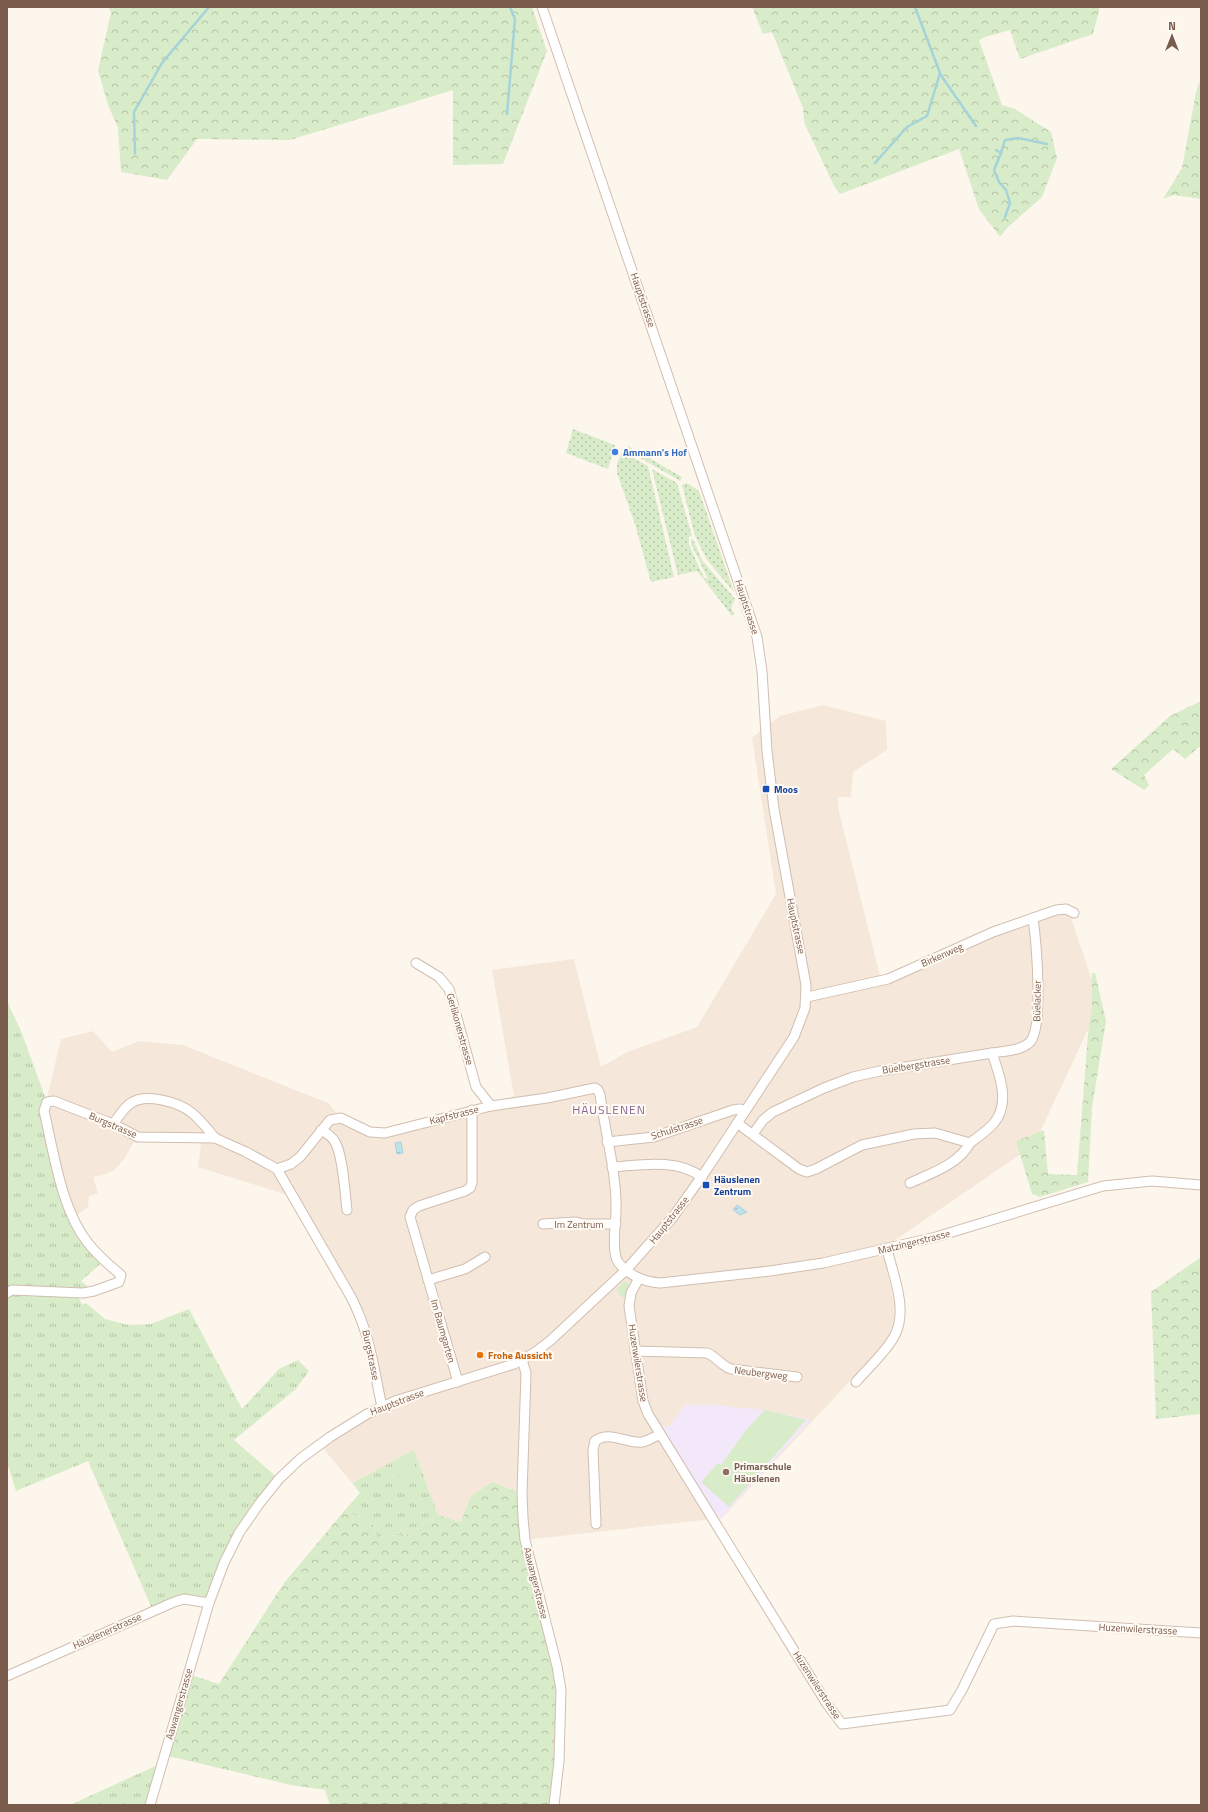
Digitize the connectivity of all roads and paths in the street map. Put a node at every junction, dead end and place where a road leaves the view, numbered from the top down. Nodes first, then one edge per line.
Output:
1 (542, 7) edge
2 (1074, 912) dead end
3 (1033, 918) junction
4 (416, 963) dead end
5 (807, 997) junction
6 (992, 1053) junction
7 (491, 1106) junction
8 (472, 1110) junction
9 (745, 1111) junction
10 (737, 1123) junction
11 (113, 1124) junction
12 (321, 1130) junction
13 (753, 1134) junction
14 (215, 1138) junction
15 (607, 1142) junction
16 (970, 1143) junction
17 (612, 1167) junction
18 (277, 1169) junction
19 (702, 1177) junction
20 (910, 1183) dead end
21 (1201, 1186) edge
22 (347, 1210) dead end
23 (543, 1224) dead end
24 (616, 1224) junction
25 (887, 1248) junction
26 (485, 1257) dead end
27 (626, 1270) junction
28 (639, 1278) junction
29 (428, 1280) junction
30 (7, 1293) edge
31 (635, 1351) junction
32 (522, 1360) junction
33 (797, 1377) dead end
34 (458, 1382) junction
35 (856, 1382) dead end
36 (382, 1407) junction
37 (660, 1434) junction
38 (596, 1524) dead end
39 (209, 1603) junction
40 (1201, 1633) edge
41 (7, 1676) edge
42 (150, 1805) edge
43 (554, 1805) edge

1 - 5 street, Hauptstrasse
2 - 3 street, Birkenweg
3 - 5 street, Birkenweg
3 - 6 street, Büelacker
4 - 7 street, Gerlikonerstrasse
5 - 9 street, Hauptstrasse
6 - 13 street, Büelbergstrasse
6 - 16 street
7 - 8 street, Kapfstrasse
7 - 15 street, Kapfstrasse
8 - 12 street, Kapfstrasse
8 - 29 street, Im Baumgarten
9 - 10 street, Hauptstrasse
9 - 15 street, Schulstrasse
10 - 13 street
10 - 19 street, Hauptstrasse
11 - 14 street, Burgstrasse
11 - 14 street
11 - 30 street, Burgstrasse
12 - 18 street, Kapfstrasse
12 - 22 street
13 - 16 street
14 - 18 street, Burgstrasse
15 - 17 street
16 - 20 street
17 - 19 street
17 - 24 street
18 - 36 street, Burgstrasse
19 - 27 street, Hauptstrasse
21 - 25 street, Matzingerstrasse
23 - 24 street, Im Zentrum
24 - 27 street
25 - 28 street, Matzingerstrasse
25 - 35 street
26 - 29 street
27 - 28 street, Matzingerstrasse
27 - 32 street, Hauptstrasse
28 - 31 street, Huzenwilerstrasse
29 - 34 street, Im Baumgarten
31 - 33 street, Neubergweg
31 - 37 street, Huzenwilerstrasse
32 - 34 street, Hauptstrasse
32 - 43 street, Aawangerstrasse
34 - 36 street, Hauptstrasse
36 - 39 street, Hauptstrasse
37 - 38 street
37 - 40 street, Huzenwilerstrasse
39 - 41 street, Häuslenerstrasse
39 - 42 street, Aawangerstrasse

